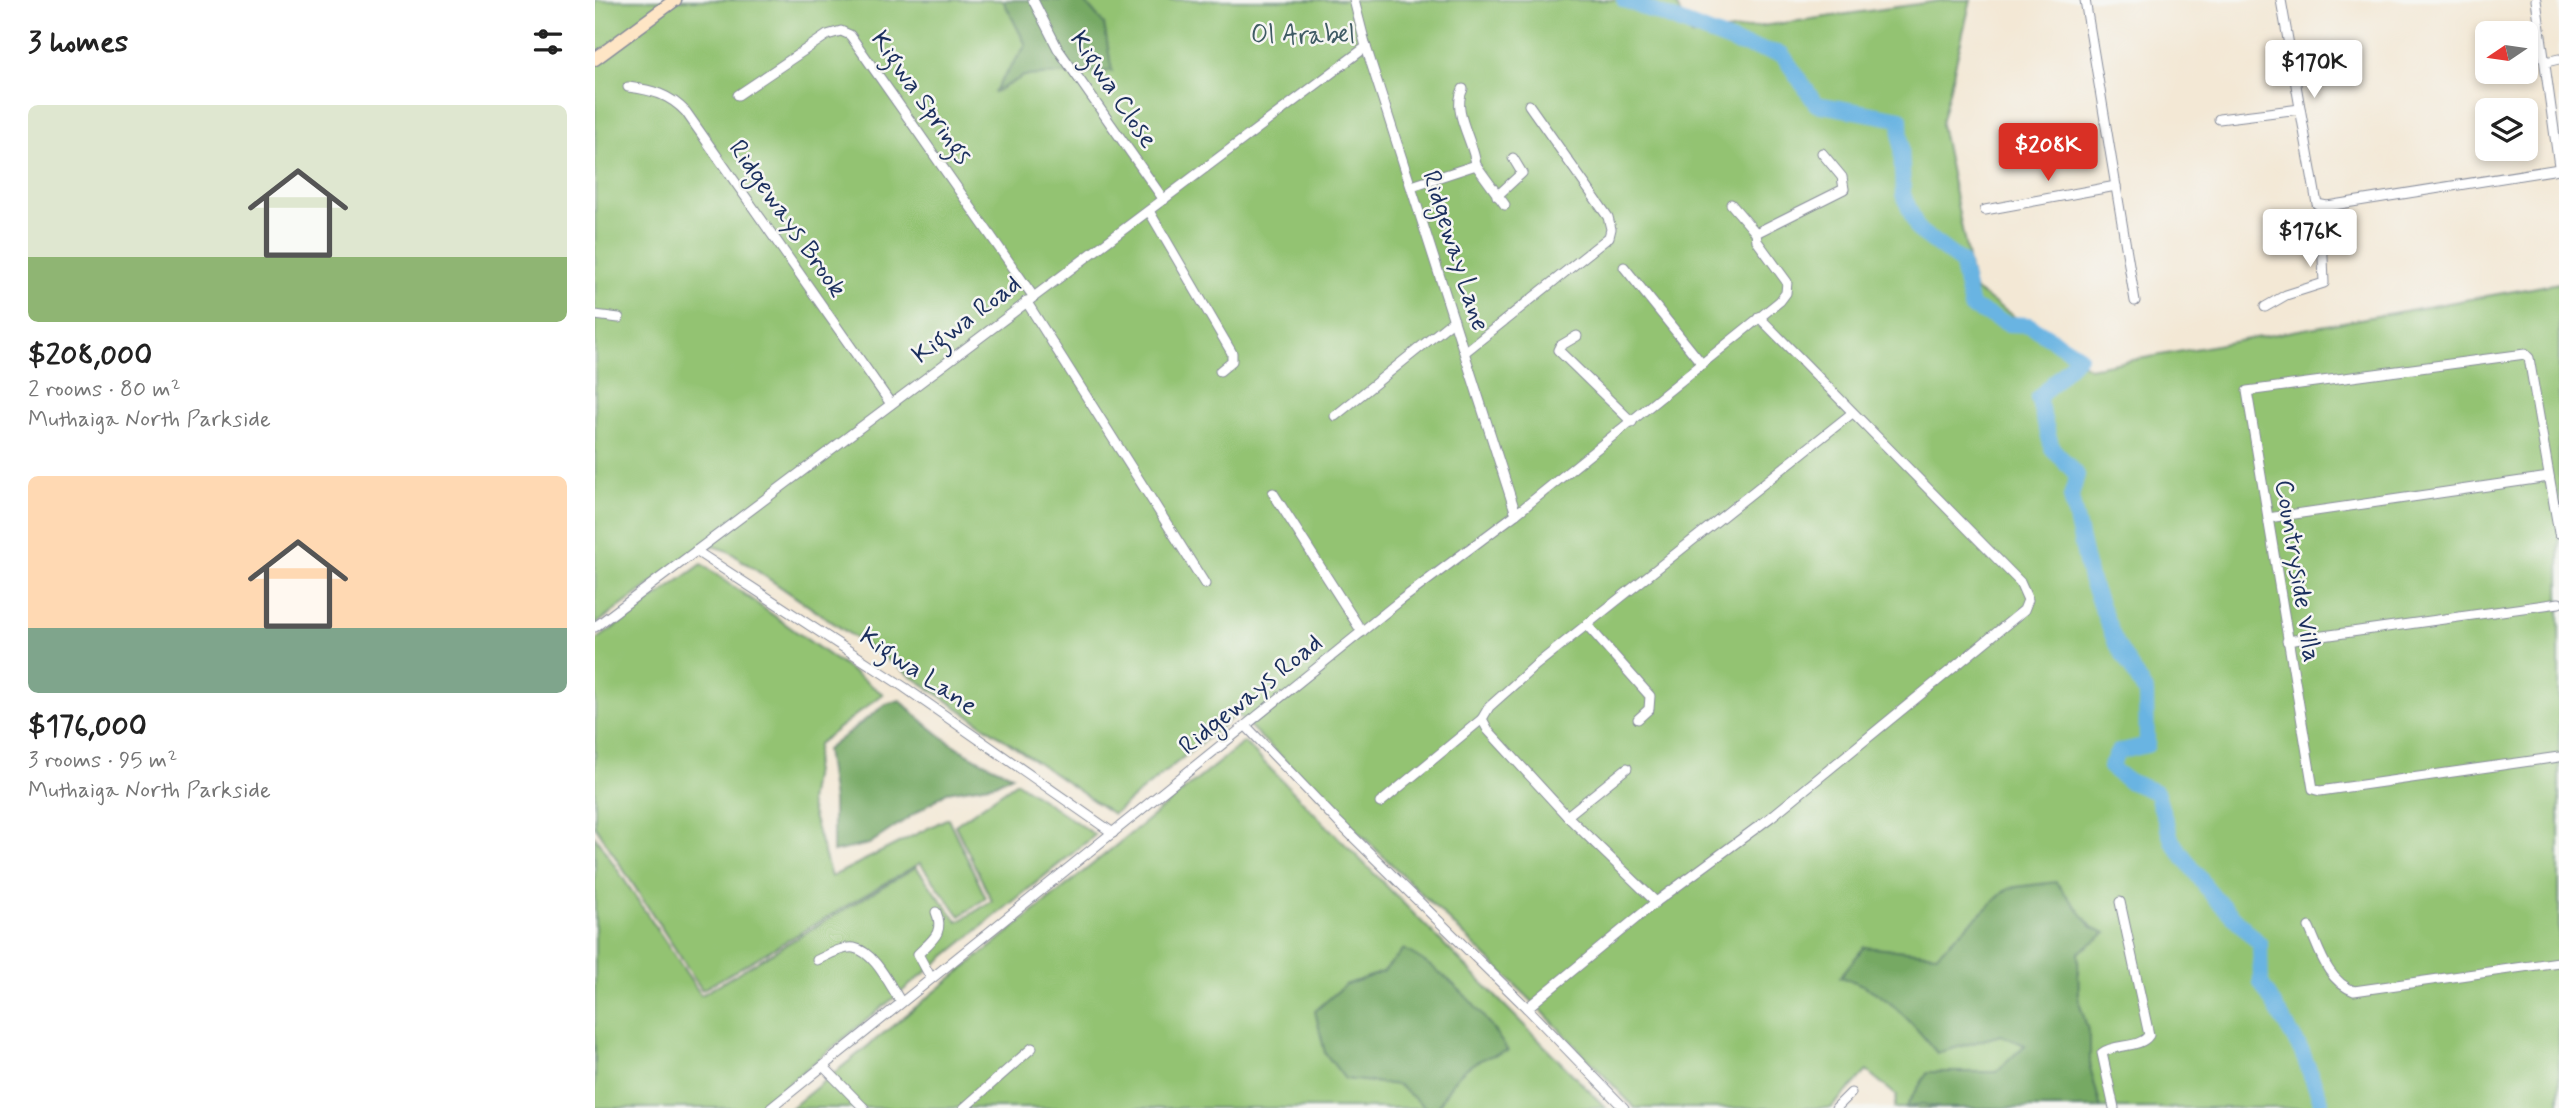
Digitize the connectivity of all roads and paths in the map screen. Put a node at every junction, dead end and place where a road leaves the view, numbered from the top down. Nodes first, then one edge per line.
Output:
1 (675, 0) edge
2 (1033, 0) edge
3 (1354, 0) edge
4 (2085, 0) edge
5 (2281, 0) edge
6 (2536, 0) edge
7 (1366, 47) junction
8 (595, 59) edge
9 (2559, 60) edge
10 (2546, 62) junction
11 (628, 87) dead end
12 (1463, 89) dead end
13 (738, 95) dead end
14 (1529, 105) dead end
15 (2300, 109) junction
16 (2219, 119) dead end
17 (1822, 153) dead end
18 (1513, 158) dead end
19 (1476, 165) junction
20 (2559, 167) edge
21 (1412, 186) junction
22 (2116, 186) junction
23 (1497, 196) junction
24 (1164, 200) junction
25 (1731, 204) dead end
26 (1505, 205) dead end
27 (2319, 205) junction
28 (1985, 210) dead end
29 (1149, 211) junction
30 (1756, 233) junction
31 (1624, 267) dead end
32 (1029, 298) junction
33 (2135, 301) dead end
34 (2265, 307) dead end
35 (595, 315) edge
36 (1759, 317) junction
37 (619, 318) dead end
38 (1454, 320) junction
39 (1577, 336) dead end
40 (1465, 352) junction
41 (1702, 364) junction
42 (1220, 371) dead end
43 (891, 404) junction
44 (1851, 414) junction
45 (1335, 416) dead end
46 (1632, 422) junction
47 (2549, 477) junction
48 (1273, 494) dead end
49 (1516, 514) junction
50 (2268, 518) junction
51 (2559, 533) edge
52 (696, 551) junction
53 (1205, 584) dead end
54 (2559, 603) edge
55 (1587, 625) junction
56 (595, 627) edge
57 (1362, 632) junction
58 (2287, 641) junction
59 (1482, 719) junction
60 (1637, 719) dead end
61 (1246, 726) junction
62 (2559, 757) edge
63 (1627, 768) dead end
64 (1380, 803) dead end
65 (1567, 816) junction
66 (1113, 833) junction
67 (1656, 902) junction
68 (2120, 902) dead end
69 (936, 912) dead end
70 (2309, 927) dead end
71 (817, 960) dead end
72 (2559, 962) edge
73 (931, 978) junction
74 (901, 1002) junction
75 (1527, 1008) junction
76 (1032, 1048) dead end
77 (824, 1067) junction
78 (1851, 1093) dead end
79 (771, 1108) edge
80 (864, 1108) edge
81 (964, 1108) edge
82 (1624, 1108) edge
83 (1836, 1108) edge
84 (2114, 1108) edge

1 - 8 street
2 - 24 street, Kigwa Close
3 - 7 street, Ridgeway Lane
4 - 22 street
5 - 15 street
6 - 10 street
7 - 21 street, Ridgeway Lane
7 - 24 street, Kigwa Road
9 - 10 street
10 - 20 street
11 - 43 street, Ridgeways Brook
12 - 19 street
13 - 32 street, Kigwa Springs
14 - 40 street
15 - 16 street
15 - 27 street
17 - 30 street
18 - 23 street
19 - 21 street
19 - 23 street
20 - 27 street
21 - 38 street, Ridgeway Lane
22 - 28 street
22 - 33 street
23 - 26 street
24 - 29 street, Kigwa Road
25 - 30 street
27 - 34 street
29 - 32 street, Kigwa Road
29 - 42 street
30 - 36 street, Ridgeways Road
31 - 41 street
32 - 43 street, Kigwa Road
32 - 53 street
35 - 37 street
36 - 41 street, Ridgeways Road
36 - 44 street
38 - 40 street, Ridgeway Lane
38 - 45 street
39 - 46 street
40 - 49 street, Ridgeway Lane
41 - 46 street, Ridgeways Road
43 - 52 street, Kigwa Road
44 - 55 street
44 - 67 street
46 - 49 street, Ridgeways Road
47 - 50 street
47 - 50 street, Countryside Villa
47 - 51 street
48 - 57 street
49 - 57 street, Ridgeways Road
50 - 58 street, Countryside Villa
52 - 56 street, Kigwa Road
52 - 66 street, Kigwa Lane
54 - 58 street
55 - 59 street
55 - 60 street
57 - 61 street, Ridgeways Road
58 - 62 street, Countryside Villa
59 - 64 street
59 - 65 street
61 - 66 street, Ridgeways Road
61 - 75 street
63 - 65 street
65 - 67 street
66 - 73 street, Ridgeways Road
67 - 75 street
68 - 84 street
69 - 73 street
70 - 72 street
71 - 74 street
73 - 74 street, Ridgeways Road
74 - 77 street, Ridgeways Road
75 - 82 street
76 - 81 street
77 - 79 street, Ridgeways Road
77 - 80 street
78 - 83 street

